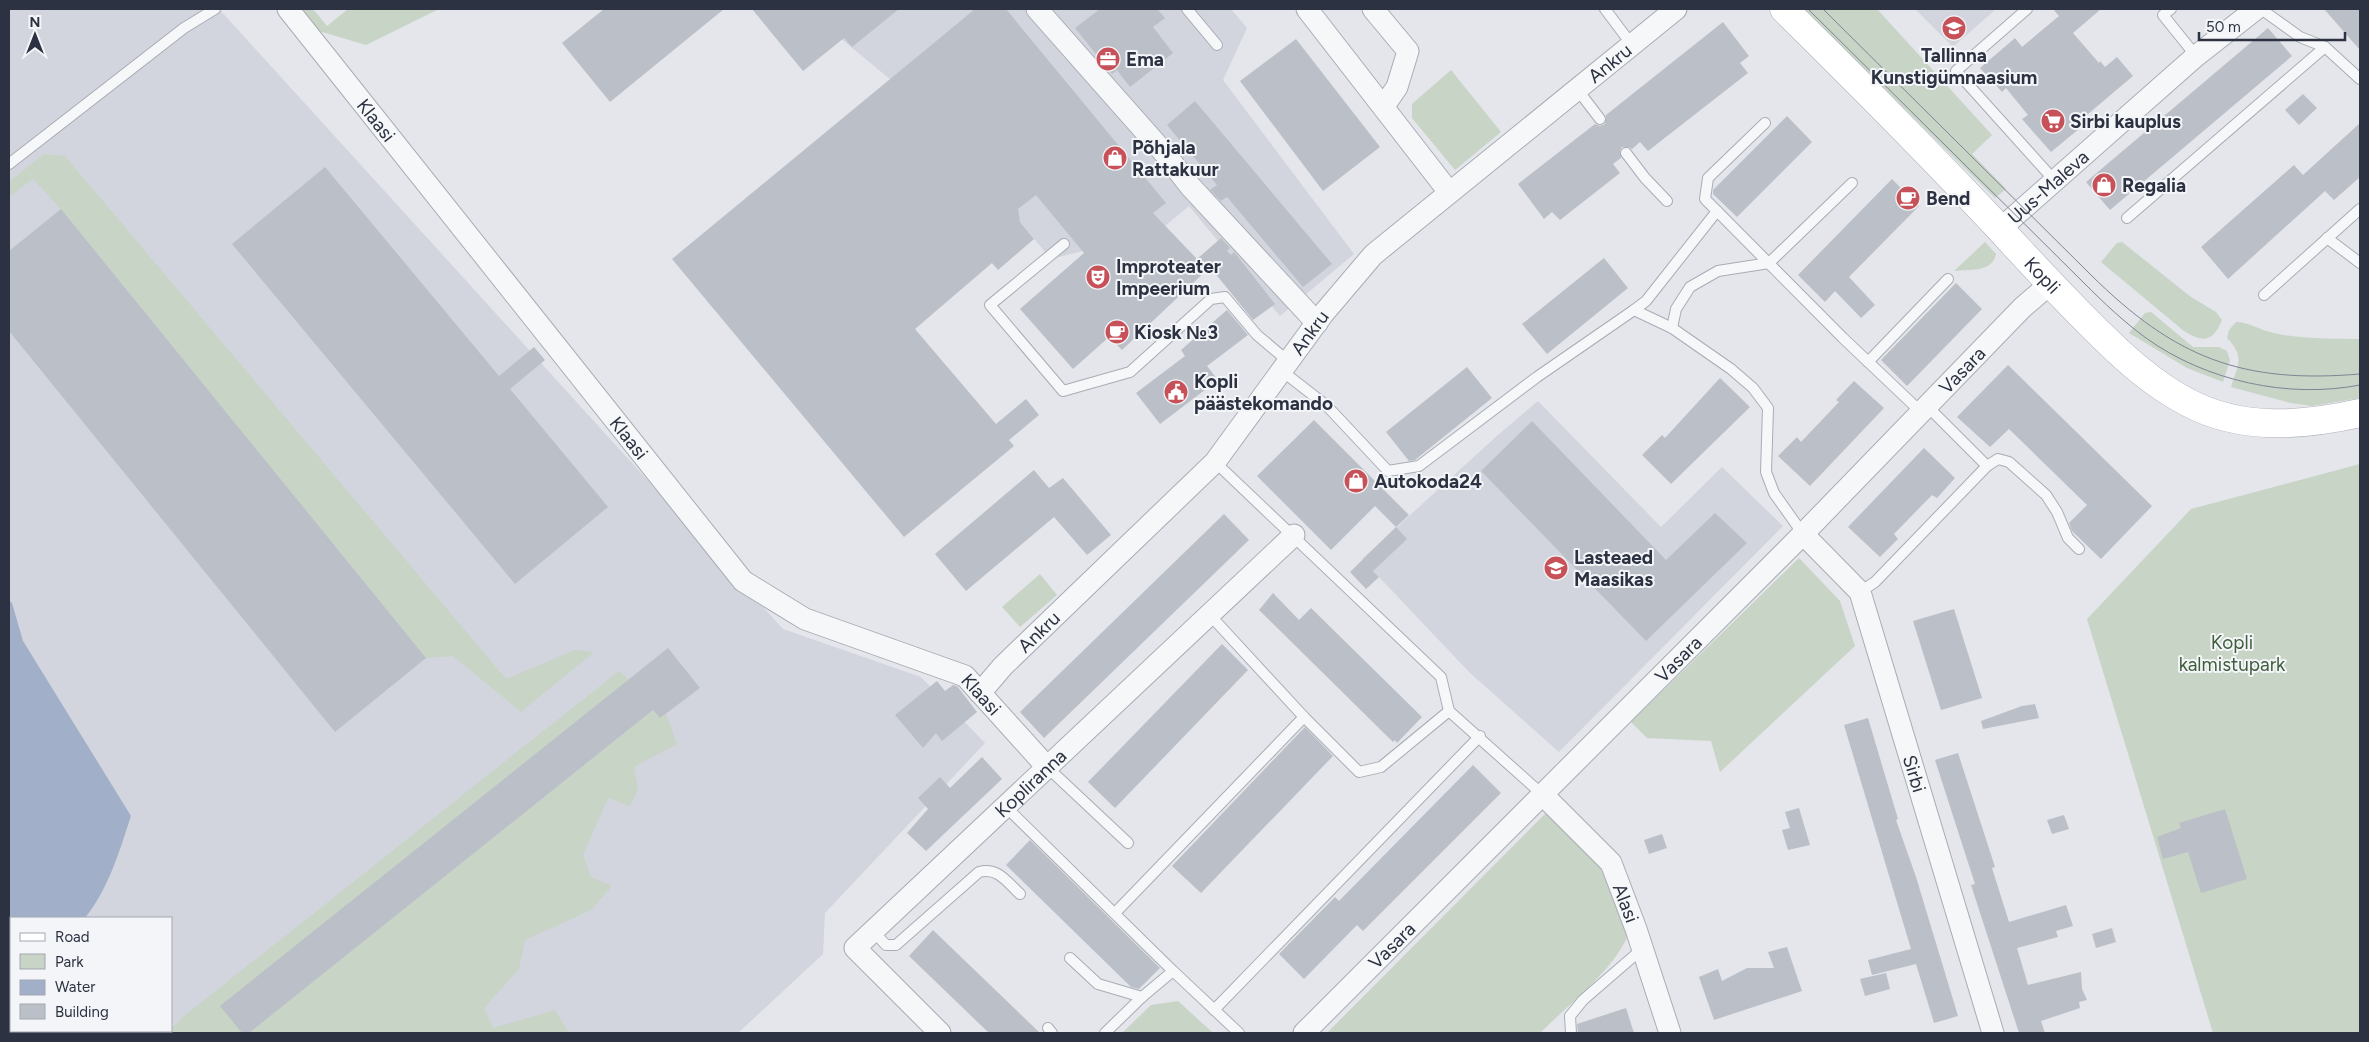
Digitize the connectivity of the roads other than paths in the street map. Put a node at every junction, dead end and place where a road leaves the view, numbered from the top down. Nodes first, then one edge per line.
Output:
1 (215, 9) edge
2 (288, 9) edge
3 (1037, 9) edge
4 (1187, 9) edge
5 (1307, 9) edge
6 (1373, 9) edge
7 (1606, 9) edge
8 (1676, 9) edge
9 (1784, 9) edge
10 (2027, 9) edge
11 (2170, 9) edge
12 (2256, 9) edge
13 (2262, 9) edge
14 (1217, 45) dead end
15 (1632, 45) junction
16 (2325, 47) junction
17 (2196, 56) junction
18 (2360, 79) edge
19 (1577, 89) junction
20 (1384, 106) junction
21 (1600, 119) dead end
22 (1765, 123) dead end
23 (1626, 153) dead end
24 (9, 164) edge
25 (2054, 180) junction
26 (1852, 183) dead end
27 (1449, 192) junction
28 (1667, 201) dead end
29 (2360, 209) edge
30 (1717, 210) junction
31 (2127, 218) dead end
32 (2000, 229) junction
33 (2328, 238) junction
34 (1064, 244) dead end
35 (1769, 263) junction
36 (2360, 263) edge
37 (1948, 279) dead end
38 (2050, 284) junction
39 (2264, 295) dead end
40 (1634, 310) junction
41 (1317, 323) junction
42 (1672, 328) junction
43 (1868, 362) junction
44 (1285, 366) junction
45 (1925, 410) junction
46 (2360, 413) edge
47 (1215, 462) junction
48 (1987, 466) junction
49 (1804, 534) junction
50 (1294, 535) junction
51 (2079, 549) dead end
52 (1860, 592) junction
53 (1209, 614) junction
54 (980, 694) junction
55 (1449, 711) junction
56 (1304, 716) junction
57 (1480, 736) junction
58 (1047, 767) junction
59 (1543, 795) junction
60 (1005, 806) junction
61 (1128, 843) dead end
62 (1020, 894) dead end
63 (1116, 913) junction
64 (873, 931) junction
65 (1642, 949) junction
66 (1070, 958) dead end
67 (1173, 971) junction
68 (1142, 997) junction
69 (1214, 1010) junction
70 (940, 1033) edge
71 (1105, 1033) edge
72 (1238, 1033) edge
73 (1304, 1033) edge
74 (1571, 1033) edge
75 (1670, 1033) edge
76 (1993, 1033) edge

1 - 24 lane
2 - 54 street, Klaasi
3 - 41 street
4 - 14 lane
5 - 20 street
6 - 20 street
7 - 15 lane
8 - 15 street, Ankru
9 - 32 street, Kopli
10 - 25 lane
11 - 17 lane
12 - 17 street, Uus-Maleva
13 - 16 lane
15 - 19 street, Ankru
16 - 18 lane
16 - 31 lane
17 - 25 street, Uus-Maleva
19 - 21 lane
19 - 27 street, Ankru
20 - 27 street
22 - 30 lane
23 - 28 lane
25 - 32 street, Uus-Maleva
26 - 35 lane
27 - 41 street, Ankru
29 - 33 lane
30 - 35 lane
30 - 40 lane
32 - 38 street, Kopli
33 - 36 lane
33 - 39 lane
34 - 44 lane
35 - 42 lane
35 - 43 lane
37 - 43 lane
38 - 45 street, Vasara
38 - 46 street, Kopli
40 - 42 lane
40 - 44 lane
41 - 44 street, Ankru
42 - 49 lane
43 - 45 lane
44 - 47 street, Ankru
45 - 48 lane
45 - 49 street, Vasara
47 - 50 lane
47 - 54 street, Ankru
48 - 51 lane
48 - 52 lane
49 - 52 street, Sirbi
49 - 59 street, Vasara
50 - 53 street, Kopliranna
50 - 55 lane
52 - 76 street, Sirbi
53 - 56 lane
53 - 58 street, Kopliranna
54 - 58 street, Klaasi
55 - 56 lane
55 - 57 lane
56 - 63 lane
57 - 59 lane
57 - 69 lane
58 - 60 street, Kopliranna
58 - 61 lane
59 - 65 street, Alasi
59 - 73 street, Vasara
60 - 63 lane
60 - 64 street, Kopliranna
62 - 64 lane
63 - 67 lane
64 - 70 street, Kopliranna
65 - 74 lane
65 - 75 street, Alasi
66 - 68 lane
67 - 68 lane
67 - 69 lane
68 - 71 lane
69 - 72 lane

